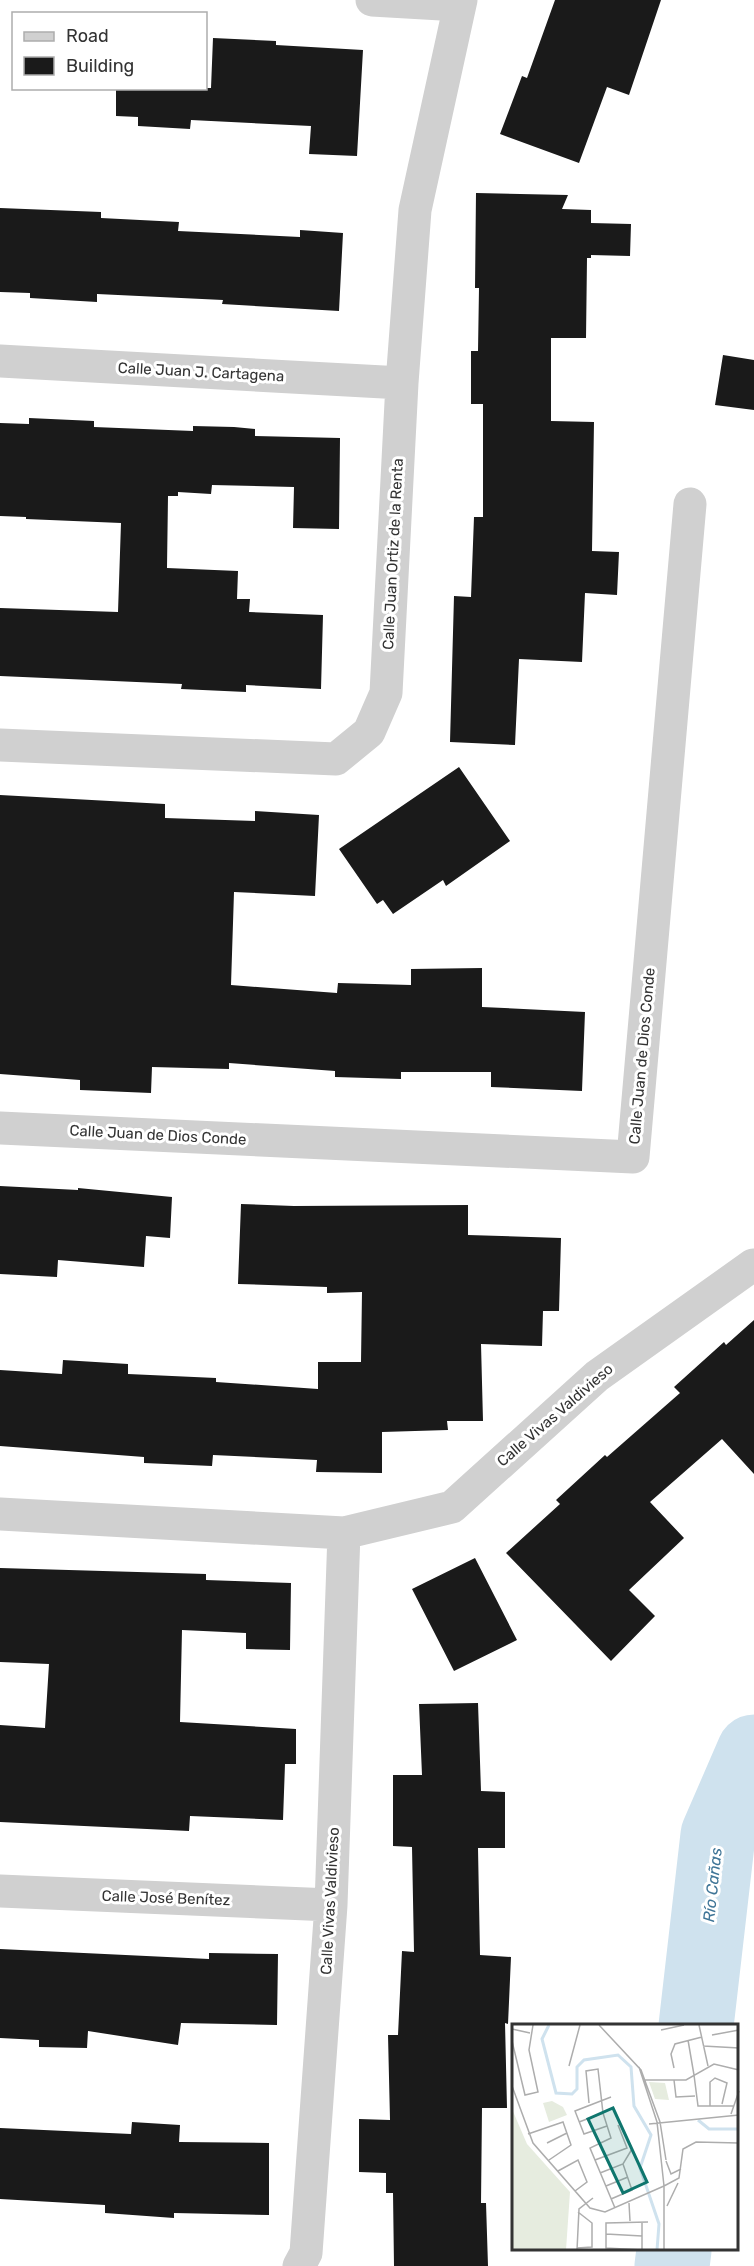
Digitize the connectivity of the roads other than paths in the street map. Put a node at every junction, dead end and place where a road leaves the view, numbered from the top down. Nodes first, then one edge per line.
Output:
1 (372, 0) edge
2 (460, 2) edge
3 (0, 361) edge
4 (402, 383) junction
5 (690, 504) dead end
6 (0, 745) edge
7 (0, 1128) edge
8 (753, 1265) edge
9 (0, 1514) edge
10 (344, 1533) junction
11 (0, 1891) edge
12 (332, 1905) junction
13 (299, 2266) edge

1 - 2 street
2 - 4 street, Calle Juan Ortiz de la Renta
3 - 4 street, Calle Juan J. Cartagena
4 - 6 street, Calle Juan Ortiz de la Renta
5 - 7 street, Calle Juan de Dios Conde
8 - 10 street, Calle Vivas Valdivieso
9 - 10 street, Calle Vivas Valdivieso
10 - 12 street, Calle Vivas Valdivieso
11 - 12 street, Calle José Benítez
12 - 13 street, Calle Vivas Valdivieso

